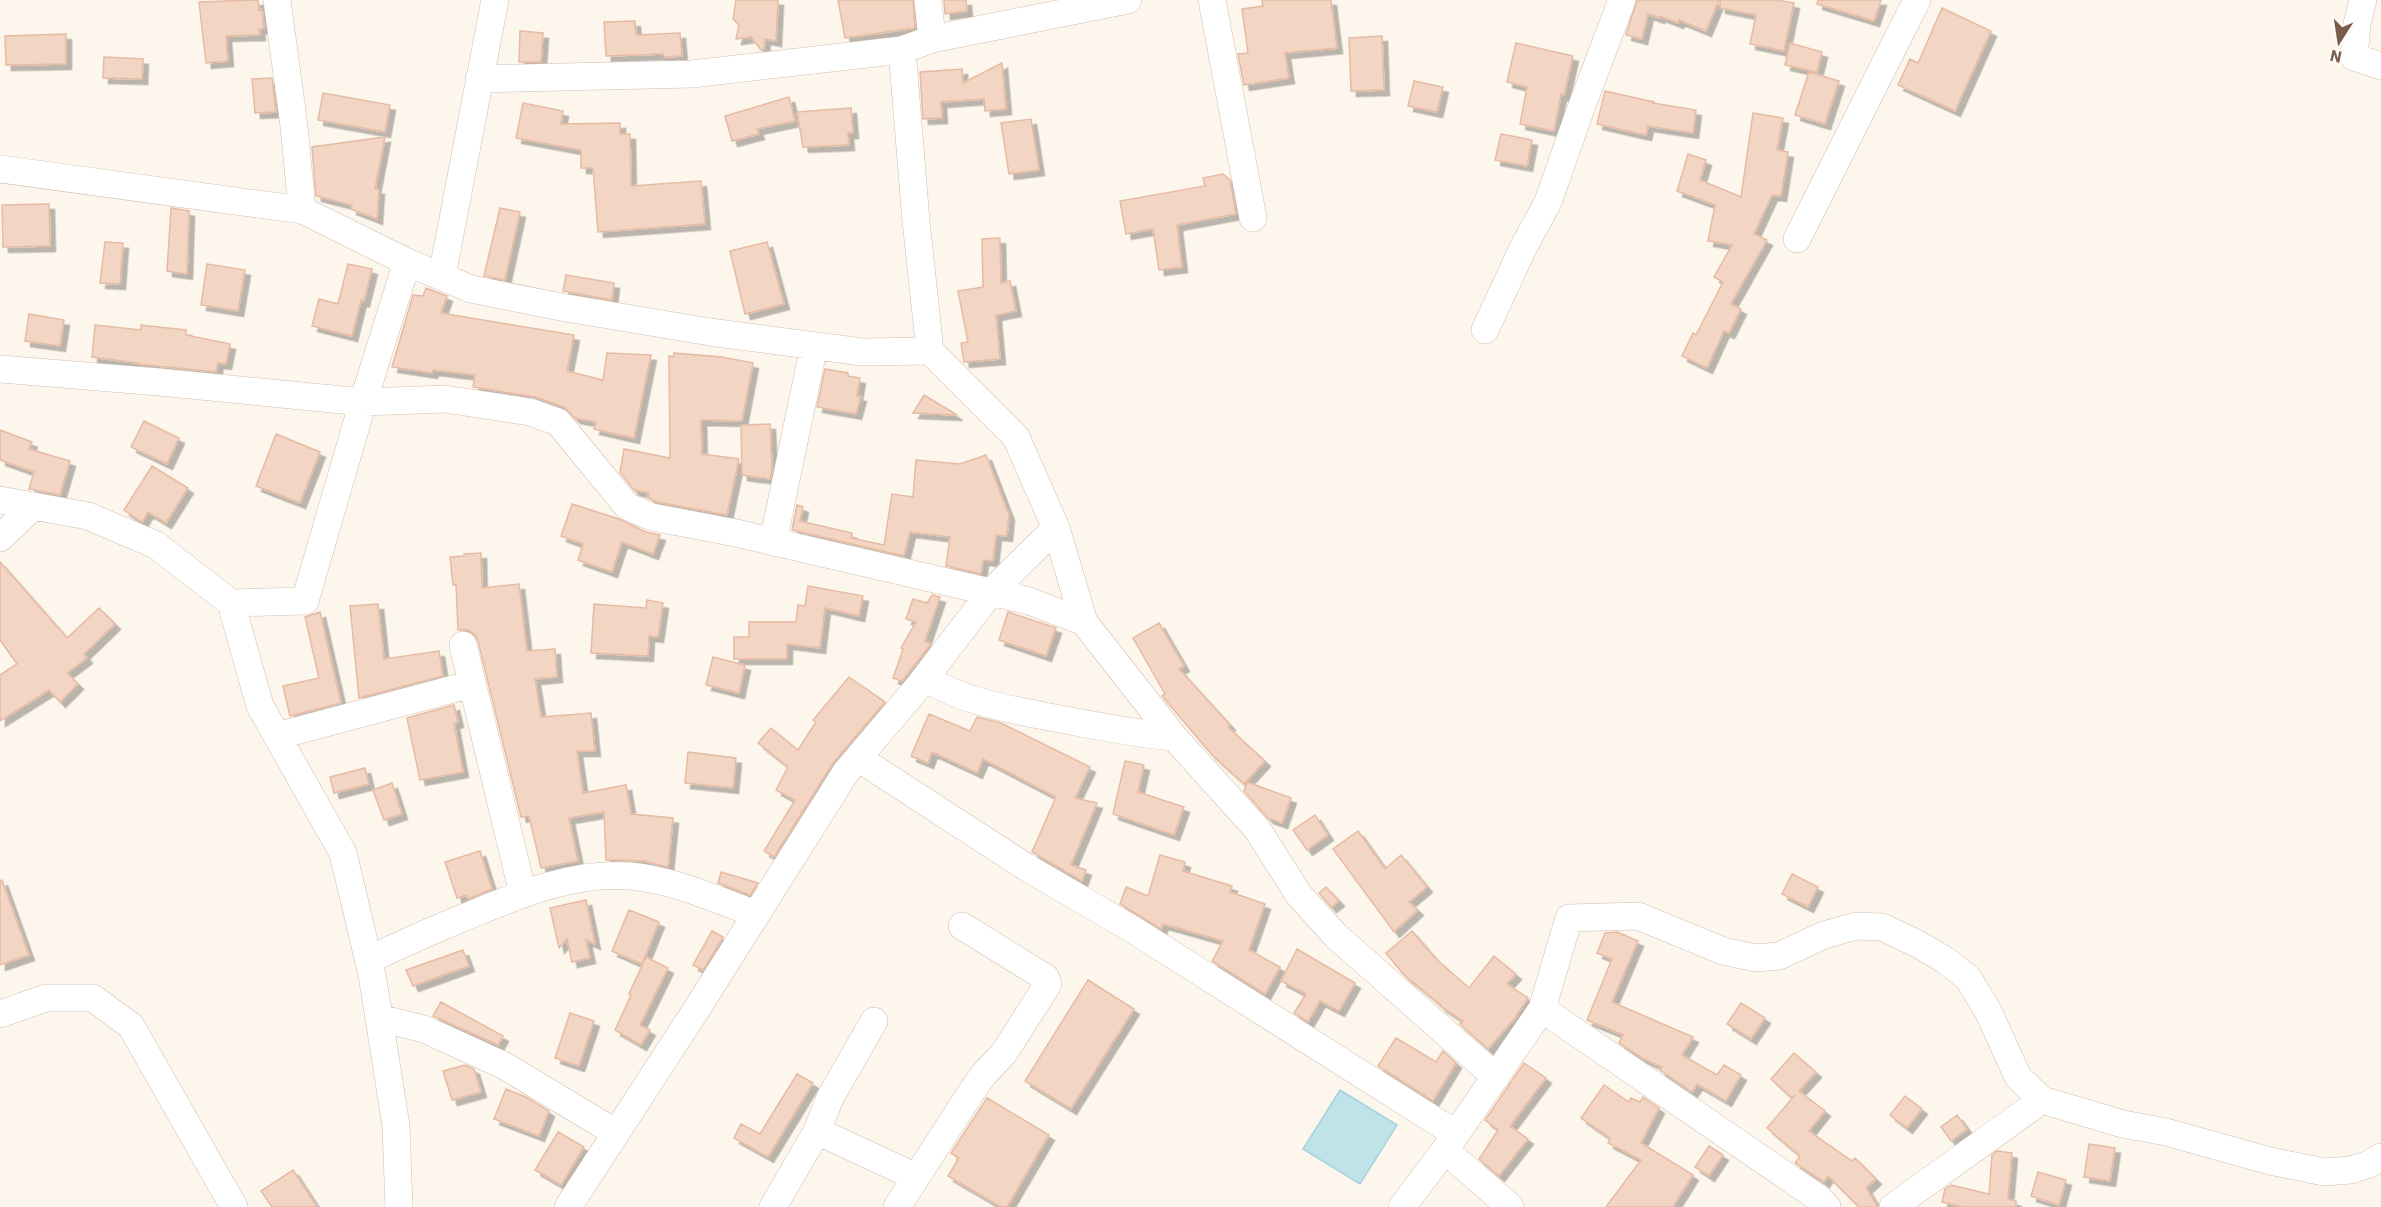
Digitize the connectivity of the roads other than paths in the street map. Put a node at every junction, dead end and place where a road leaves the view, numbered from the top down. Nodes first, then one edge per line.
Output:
1 (277, 0) edge
2 (495, 0) edge
3 (928, 0) edge
4 (1128, 0) edge
5 (1212, 0) edge
6 (1622, 0) edge
7 (1917, 0) edge
8 (2363, 0) edge
9 (932, 39) junction
10 (902, 50) junction
11 (2381, 66) edge
12 (479, 79) junction
13 (0, 169) edge
14 (303, 210) junction
15 (1253, 219) dead end
16 (1797, 238) dead end
17 (407, 261) junction
18 (442, 276) junction
19 (1485, 330) dead end
20 (814, 346) junction
21 (930, 351) junction
22 (0, 369) edge
23 (363, 402) junction
24 (0, 500) edge
25 (34, 506) junction
26 (1056, 528) junction
27 (0, 538) edge
28 (772, 542) junction
29 (990, 593) junction
30 (231, 603) junction
31 (1084, 622) junction
32 (463, 645) dead end
33 (925, 678) junction
34 (472, 684) junction
35 (277, 736) junction
36 (1174, 737) junction
37 (858, 758) junction
38 (523, 894) junction
39 (756, 914) junction
40 (962, 926) dead end
41 (369, 960) junction
42 (1542, 1009) junction
43 (0, 1014) edge
44 (379, 1018) junction
45 (874, 1021) dead end
46 (1496, 1077) junction
47 (2042, 1100) junction
48 (817, 1131) junction
49 (616, 1133) junction
50 (1451, 1142) junction
51 (2381, 1157) edge
52 (916, 1177) junction
53 (234, 1207) edge
54 (399, 1207) edge
55 (568, 1207) edge
56 (773, 1207) edge
57 (897, 1207) edge
58 (1402, 1207) edge
59 (1510, 1207) edge
60 (1827, 1207) edge
61 (1893, 1207) edge

1 - 14 street
2 - 12 street
3 - 9 street
4 - 9 street
5 - 15 street
6 - 19 street
7 - 16 street
8 - 11 street
9 - 10 street
10 - 12 street
10 - 21 street
12 - 18 street
13 - 14 street
14 - 17 street
17 - 18 street
17 - 23 street
18 - 20 street
20 - 21 street
20 - 28 street
21 - 26 street
22 - 23 street
23 - 28 street
23 - 30 street
24 - 25 street
25 - 27 street
25 - 30 street
26 - 29 street
26 - 31 street
28 - 29 street
29 - 31 street
29 - 33 street
30 - 35 street
31 - 36 street
32 - 34 street
33 - 36 street
33 - 37 street
34 - 35 street
34 - 38 street
35 - 41 street
36 - 46 street
37 - 39 street
37 - 50 street
38 - 39 street
38 - 41 street
39 - 49 street
40 - 52 street
41 - 44 street
42 - 46 street
42 - 47 street
42 - 60 street
43 - 53 street
44 - 49 street
44 - 54 street
45 - 48 street
46 - 50 street
47 - 51 street
47 - 61 street
48 - 52 street
48 - 56 street
49 - 55 street
50 - 58 street
50 - 59 street
52 - 57 street

